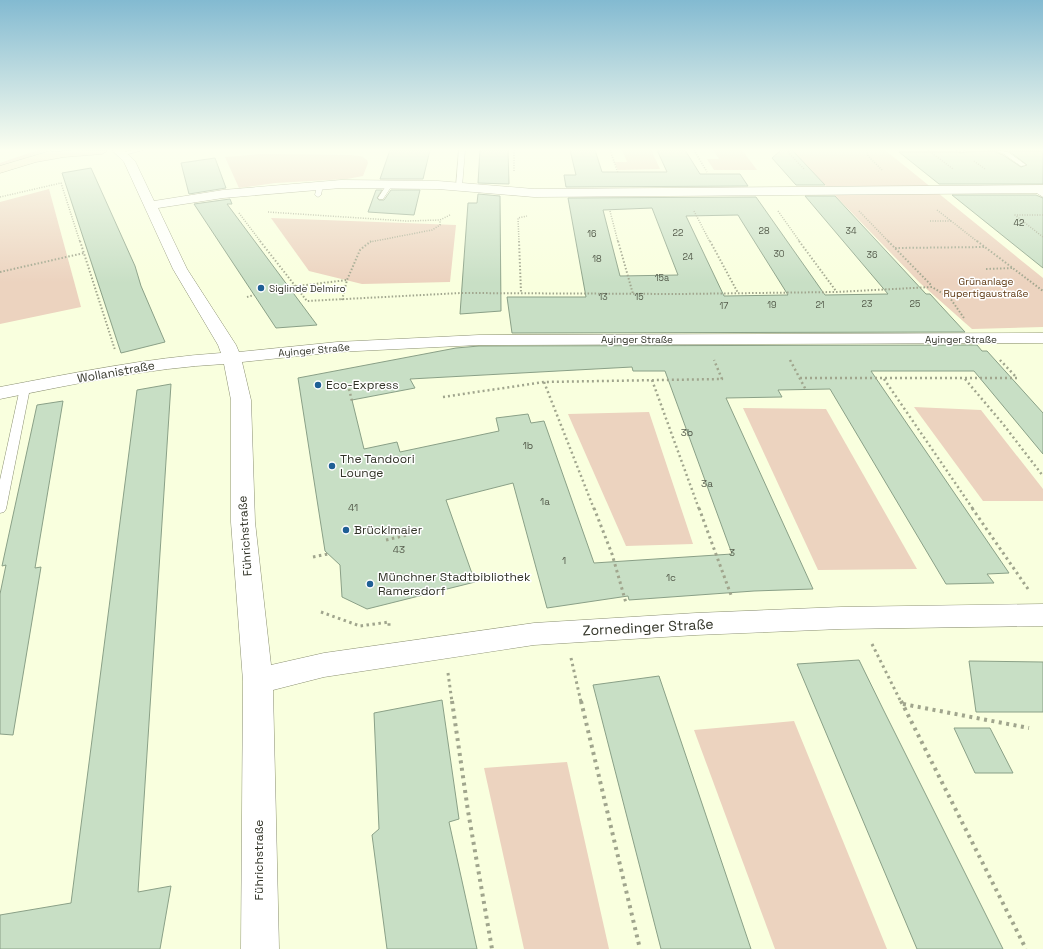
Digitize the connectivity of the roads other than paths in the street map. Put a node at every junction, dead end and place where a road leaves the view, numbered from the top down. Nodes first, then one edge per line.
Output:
1 (145, 194) edge
2 (221, 194) edge
3 (383, 194) edge
4 (381, 198) dead end
5 (150, 204) junction
6 (1043, 338) edge
7 (232, 358) junction
8 (25, 388) junction
9 (0, 393) edge
10 (0, 509) edge
11 (1043, 615) edge
12 (258, 681) junction
13 (260, 949) edge

1 - 5 street, Führichstraße
2 - 5 street
3 - 4 lane
5 - 7 street, Führichstraße
6 - 7 street, Ayinger Straße
7 - 8 street, Wollanistraße
7 - 12 street, Führichstraße
8 - 9 street, Wollanistraße
8 - 10 lane
11 - 12 street, Zornedinger Straße
12 - 13 street, Führichstraße

